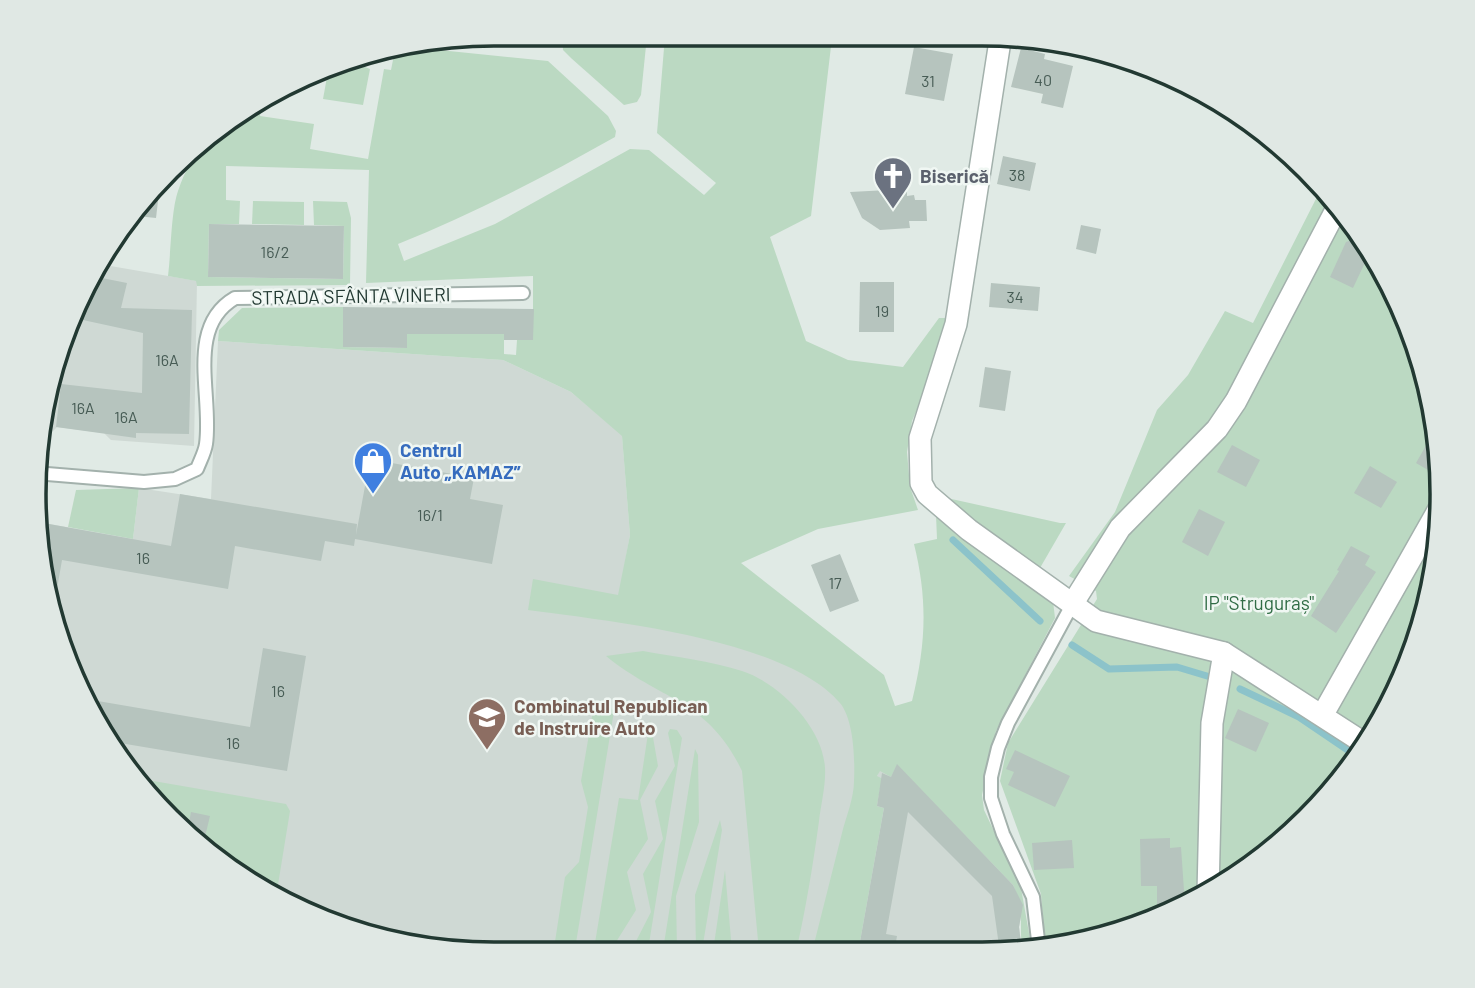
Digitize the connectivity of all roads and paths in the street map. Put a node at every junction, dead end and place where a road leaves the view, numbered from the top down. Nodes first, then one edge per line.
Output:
1 (999, 46) edge
2 (1333, 216) edge
3 (523, 293) dead end
4 (46, 474) edge
5 (1429, 527) edge
6 (1073, 603) junction
7 (1224, 653) junction
8 (1323, 714) junction
9 (1357, 738) edge
10 (1208, 880) edge
11 (1038, 939) edge

1 - 6 street
2 - 6 street
3 - 4 lane, STRADA SFÂNTA VINERI
5 - 8 street
6 - 7 street
6 - 11 lane
7 - 8 street
7 - 10 street
8 - 9 street

